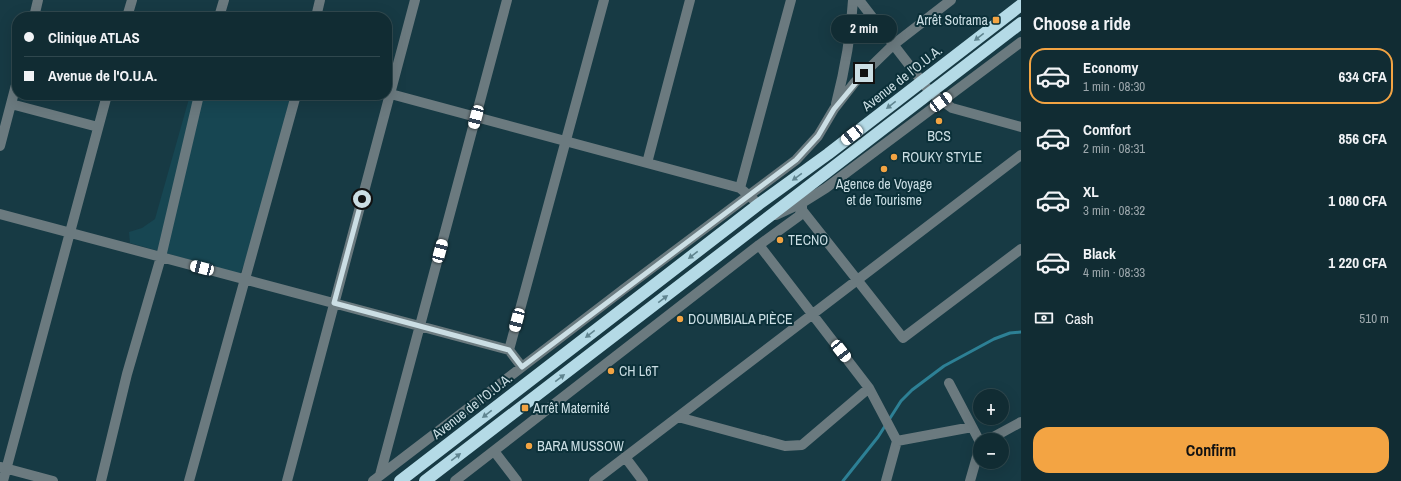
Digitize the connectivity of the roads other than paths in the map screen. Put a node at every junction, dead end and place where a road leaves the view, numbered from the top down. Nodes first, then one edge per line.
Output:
1 (38, 0) edge
2 (132, 0) edge
3 (224, 0) edge
4 (320, 0) edge
5 (415, 0) edge
6 (507, 0) edge
7 (604, 0) edge
8 (690, 0) edge
9 (791, 0) edge
10 (853, 0) edge
11 (859, 0) edge
12 (951, 0) edge
13 (1021, 5) edge
14 (35, 12) edge
15 (128, 12) edge
16 (220, 12) edge
17 (317, 12) edge
18 (1021, 23) edge
19 (1021, 42) edge
20 (893, 45) junction
21 (392, 80) edge
22 (922, 82) junction
23 (930, 92) junction
24 (392, 95) edge
25 (12, 100) edge
26 (105, 100) edge
27 (198, 100) edge
28 (295, 100) edge
29 (386, 100) edge
30 (941, 102) junction
31 (11, 104) junction
32 (834, 109) junction
33 (476, 117) junction
34 (98, 127) junction
35 (1021, 127) edge
36 (566, 141) junction
37 (0, 146) edge
38 (1021, 155) edge
39 (647, 163) junction
40 (740, 188) junction
41 (754, 200) junction
42 (802, 207) junction
43 (0, 214) edge
44 (767, 219) junction
45 (70, 232) junction
46 (759, 245) junction
47 (1021, 249) edge
48 (161, 257) junction
49 (244, 279) junction
50 (858, 280) junction
51 (334, 303) junction
52 (813, 314) junction
53 (420, 326) junction
54 (509, 350) junction
55 (522, 367) junction
56 (948, 383) dead end
57 (869, 388) junction
58 (678, 417) junction
59 (1021, 422) edge
60 (972, 427) junction
61 (975, 433) edge
62 (1001, 433) edge
63 (897, 441) junction
64 (494, 451) junction
65 (625, 457) junction
66 (3, 468) edge
67 (973, 469) edge
68 (376, 478) edge
69 (458, 480) edge
70 (3, 481) edge
71 (53, 481) edge
72 (101, 481) edge
73 (190, 481) edge
74 (287, 481) edge
75 (400, 481) edge
76 (425, 481) edge
77 (517, 481) edge
78 (594, 481) edge
79 (643, 481) edge
80 (886, 481) edge
81 (970, 481) edge

1 - 14 street
2 - 15 street
3 - 16 street
4 - 17 street
5 - 21 street
6 - 33 street
7 - 36 street
8 - 39 street
9 - 40 street
10 - 32 street
11 - 20 street
12 - 20 street, Avenue de l'O.U.A.
13 -> 22 highway, Avenue de l'O.U.A.
18 - 23 highway, Avenue de l'O.U.A.
19 - 30 street
20 - 22 street
20 - 32 street, Avenue de l'O.U.A.
22 - 23 street
22 -> 41 highway, Avenue de l'O.U.A.
23 - 30 street
23 - 44 highway, Avenue de l'O.U.A.
24 - 33 street
25 - 31 street
26 - 34 street
27 - 48 street
28 - 49 street
29 - 51 street
30 - 35 street
30 - 42 street
31 - 34 street
31 - 37 street
32 - 41 street, Avenue de l'O.U.A.
33 - 36 street
33 - 53 street
34 - 45 street
36 - 39 street
36 - 54 street
38 - 50 street
39 - 40 street
40 - 41 street
41 - 55 street, Avenue de l'O.U.A.
41 -> 75 highway, Avenue de l'O.U.A.
42 - 44 street
42 - 46 street
42 - 50 street
43 - 45 street
76 -> 44 highway, Avenue de l'O.U.A.
45 - 48 street
45 - 66 street
46 - 52 street
46 - 64 street
47 - 50 street
48 - 49 street
48 - 72 street
49 - 51 street
49 - 73 street
50 - 52 street
51 - 53 street
51 - 74 street
52 - 57 street
52 - 58 street
53 - 54 street
53 - 68 street
54 - 55 street
55 - 68 street, Avenue de l'O.U.A.
56 - 60 street
57 - 58 street
57 - 63 street
58 - 65 street
59 - 62 street
60 - 61 street
60 - 63 street
63 - 80 street
64 - 69 street
64 - 77 street
65 - 78 street
65 - 79 street
66 - 70 street
66 - 71 street
67 - 81 street

